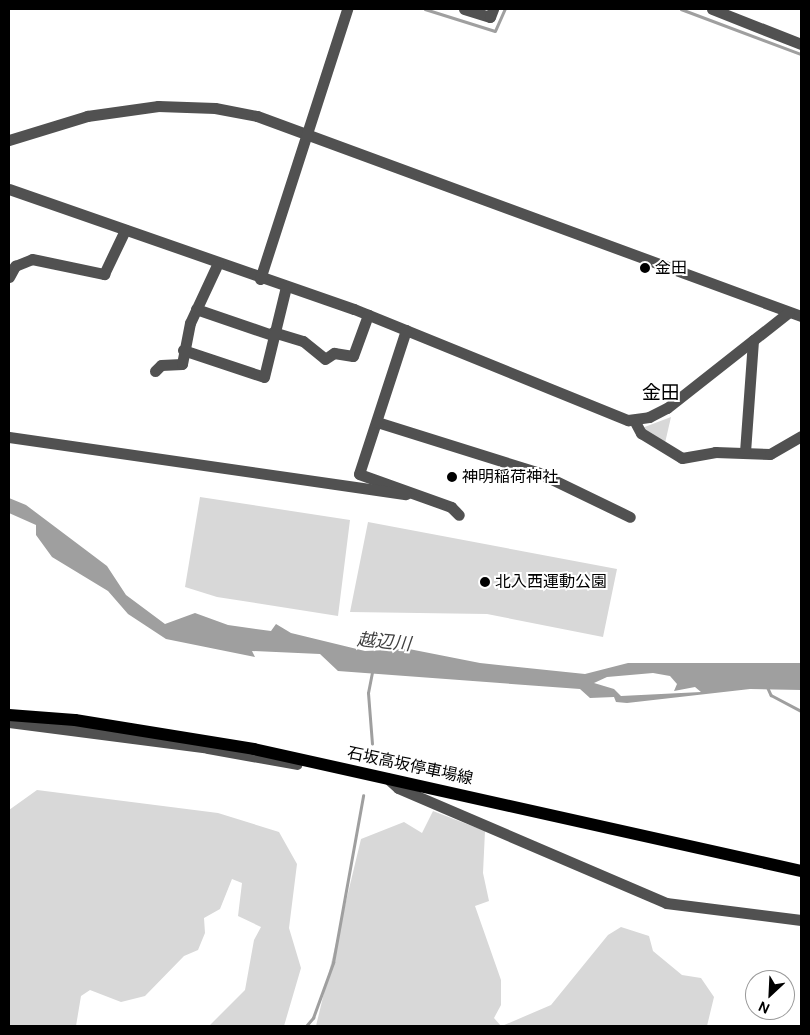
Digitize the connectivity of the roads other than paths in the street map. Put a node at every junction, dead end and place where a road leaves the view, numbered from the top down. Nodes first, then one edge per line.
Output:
1 (347, 9) edge
2 (464, 9) edge
3 (493, 9) edge
4 (712, 9) edge
5 (801, 44) edge
6 (309, 133) junction
7 (9, 140) edge
8 (9, 189) edge
9 (125, 230) junction
10 (218, 263) junction
11 (9, 277) edge
12 (260, 279) junction
13 (286, 287) junction
14 (196, 309) junction
15 (789, 312) junction
16 (368, 315) junction
17 (801, 316) edge
18 (406, 330) junction
19 (273, 333) junction
20 (753, 340) junction
21 (183, 350) junction
22 (155, 371) dead end
23 (634, 420) junction
24 (378, 422) junction
25 (801, 436) edge
26 (9, 437) edge
27 (745, 452) junction
28 (406, 494) junction
29 (459, 515) dead end
30 (630, 517) dead end
31 (9, 715) edge
32 (9, 722) edge
33 (382, 776) junction
34 (801, 871) edge
35 (801, 920) edge

1 - 6 street
2 - 3 street
4 - 5 street
6 - 7 street
6 - 12 street
6 - 15 street
8 - 9 street
9 - 10 street
9 - 11 street
10 - 12 street
10 - 14 street
12 - 13 street
13 - 16 street
13 - 19 street
14 - 19 street
14 - 21 street
15 - 17 street
15 - 20 street
16 - 18 street
16 - 19 street
18 - 23 street
18 - 24 street
19 - 21 street
20 - 23 street
20 - 27 street
21 - 22 street
23 - 27 street
24 - 28 street
24 - 30 street
25 - 27 street
26 - 28 street
28 - 29 street
31 - 33 main road, 石坂高坂停車場線
32 - 33 street
33 - 34 main road, 石坂高坂停車場線
33 - 35 street

